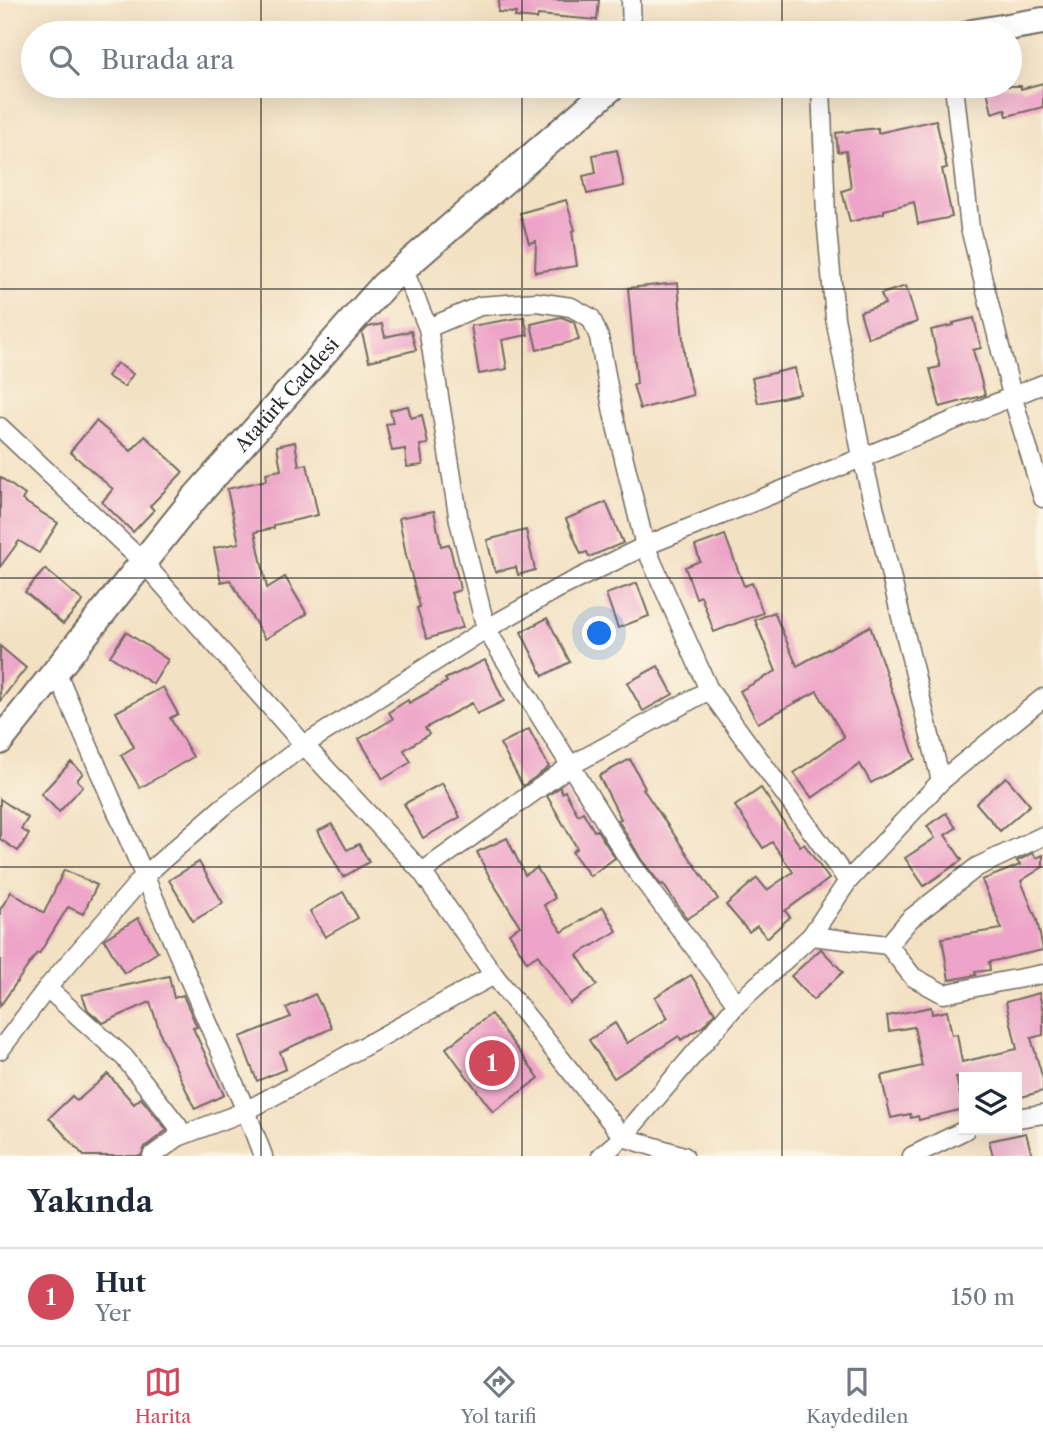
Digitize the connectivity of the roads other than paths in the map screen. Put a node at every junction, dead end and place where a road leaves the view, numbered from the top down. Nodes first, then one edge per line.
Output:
1 (631, 0) edge
2 (632, 21) edge
3 (1043, 21) edge
4 (1022, 25) edge
5 (599, 98) edge
6 (821, 98) edge
7 (955, 98) edge
8 (403, 268) junction
9 (428, 328) junction
10 (1043, 384) edge
11 (1012, 395) junction
12 (1, 432) edge
13 (862, 457) junction
14 (1043, 498) edge
15 (645, 545) junction
16 (143, 562) junction
17 (486, 629) junction
18 (56, 671) junction
19 (709, 690) junction
20 (1043, 698) edge
21 (0, 741) edge
22 (304, 745) junction
23 (570, 766) junction
24 (941, 781) junction
25 (1043, 836) edge
26 (422, 872) junction
27 (144, 876) junction
28 (848, 881) junction
29 (811, 936) junction
30 (888, 945) junction
31 (1043, 974) edge
32 (494, 975) junction
33 (47, 988) junction
34 (737, 1003) junction
35 (0, 1049) edge
36 (246, 1111) junction
37 (1043, 1114) edge
38 (1022, 1117) edge
39 (959, 1133) edge
40 (178, 1137) junction
41 (623, 1137) junction
42 (152, 1156) edge
43 (263, 1156) edge
44 (601, 1156) edge
45 (684, 1156) edge
46 (912, 1156) edge

1 - 2 street
3 - 4 street
5 - 8 street, Atatürk Caddesi
6 - 13 street
7 - 11 street
8 - 9 street
8 - 16 street, Atatürk Caddesi
9 - 15 street
9 - 17 street
10 - 11 street
11 - 13 street
11 - 14 street
12 - 16 street
13 - 15 street
13 - 24 street
15 - 17 street
15 - 19 street
16 - 18 street, Atatürk Caddesi
16 - 22 street
17 - 22 street
17 - 23 street
18 - 21 street, Atatürk Caddesi
18 - 27 street
19 - 23 street
19 - 28 street
20 - 24 street
22 - 26 street
22 - 27 street
23 - 26 street
23 - 34 street
24 - 28 street
25 - 30 street
26 - 32 street
27 - 33 street
27 - 36 street
28 - 29 street
29 - 30 street
29 - 34 street
30 - 31 street
32 - 36 street
32 - 41 street
33 - 35 street
33 - 40 street
34 - 41 street
36 - 40 street
36 - 43 street
37 - 38 street
39 - 46 street
40 - 42 street
41 - 44 street
41 - 45 street

